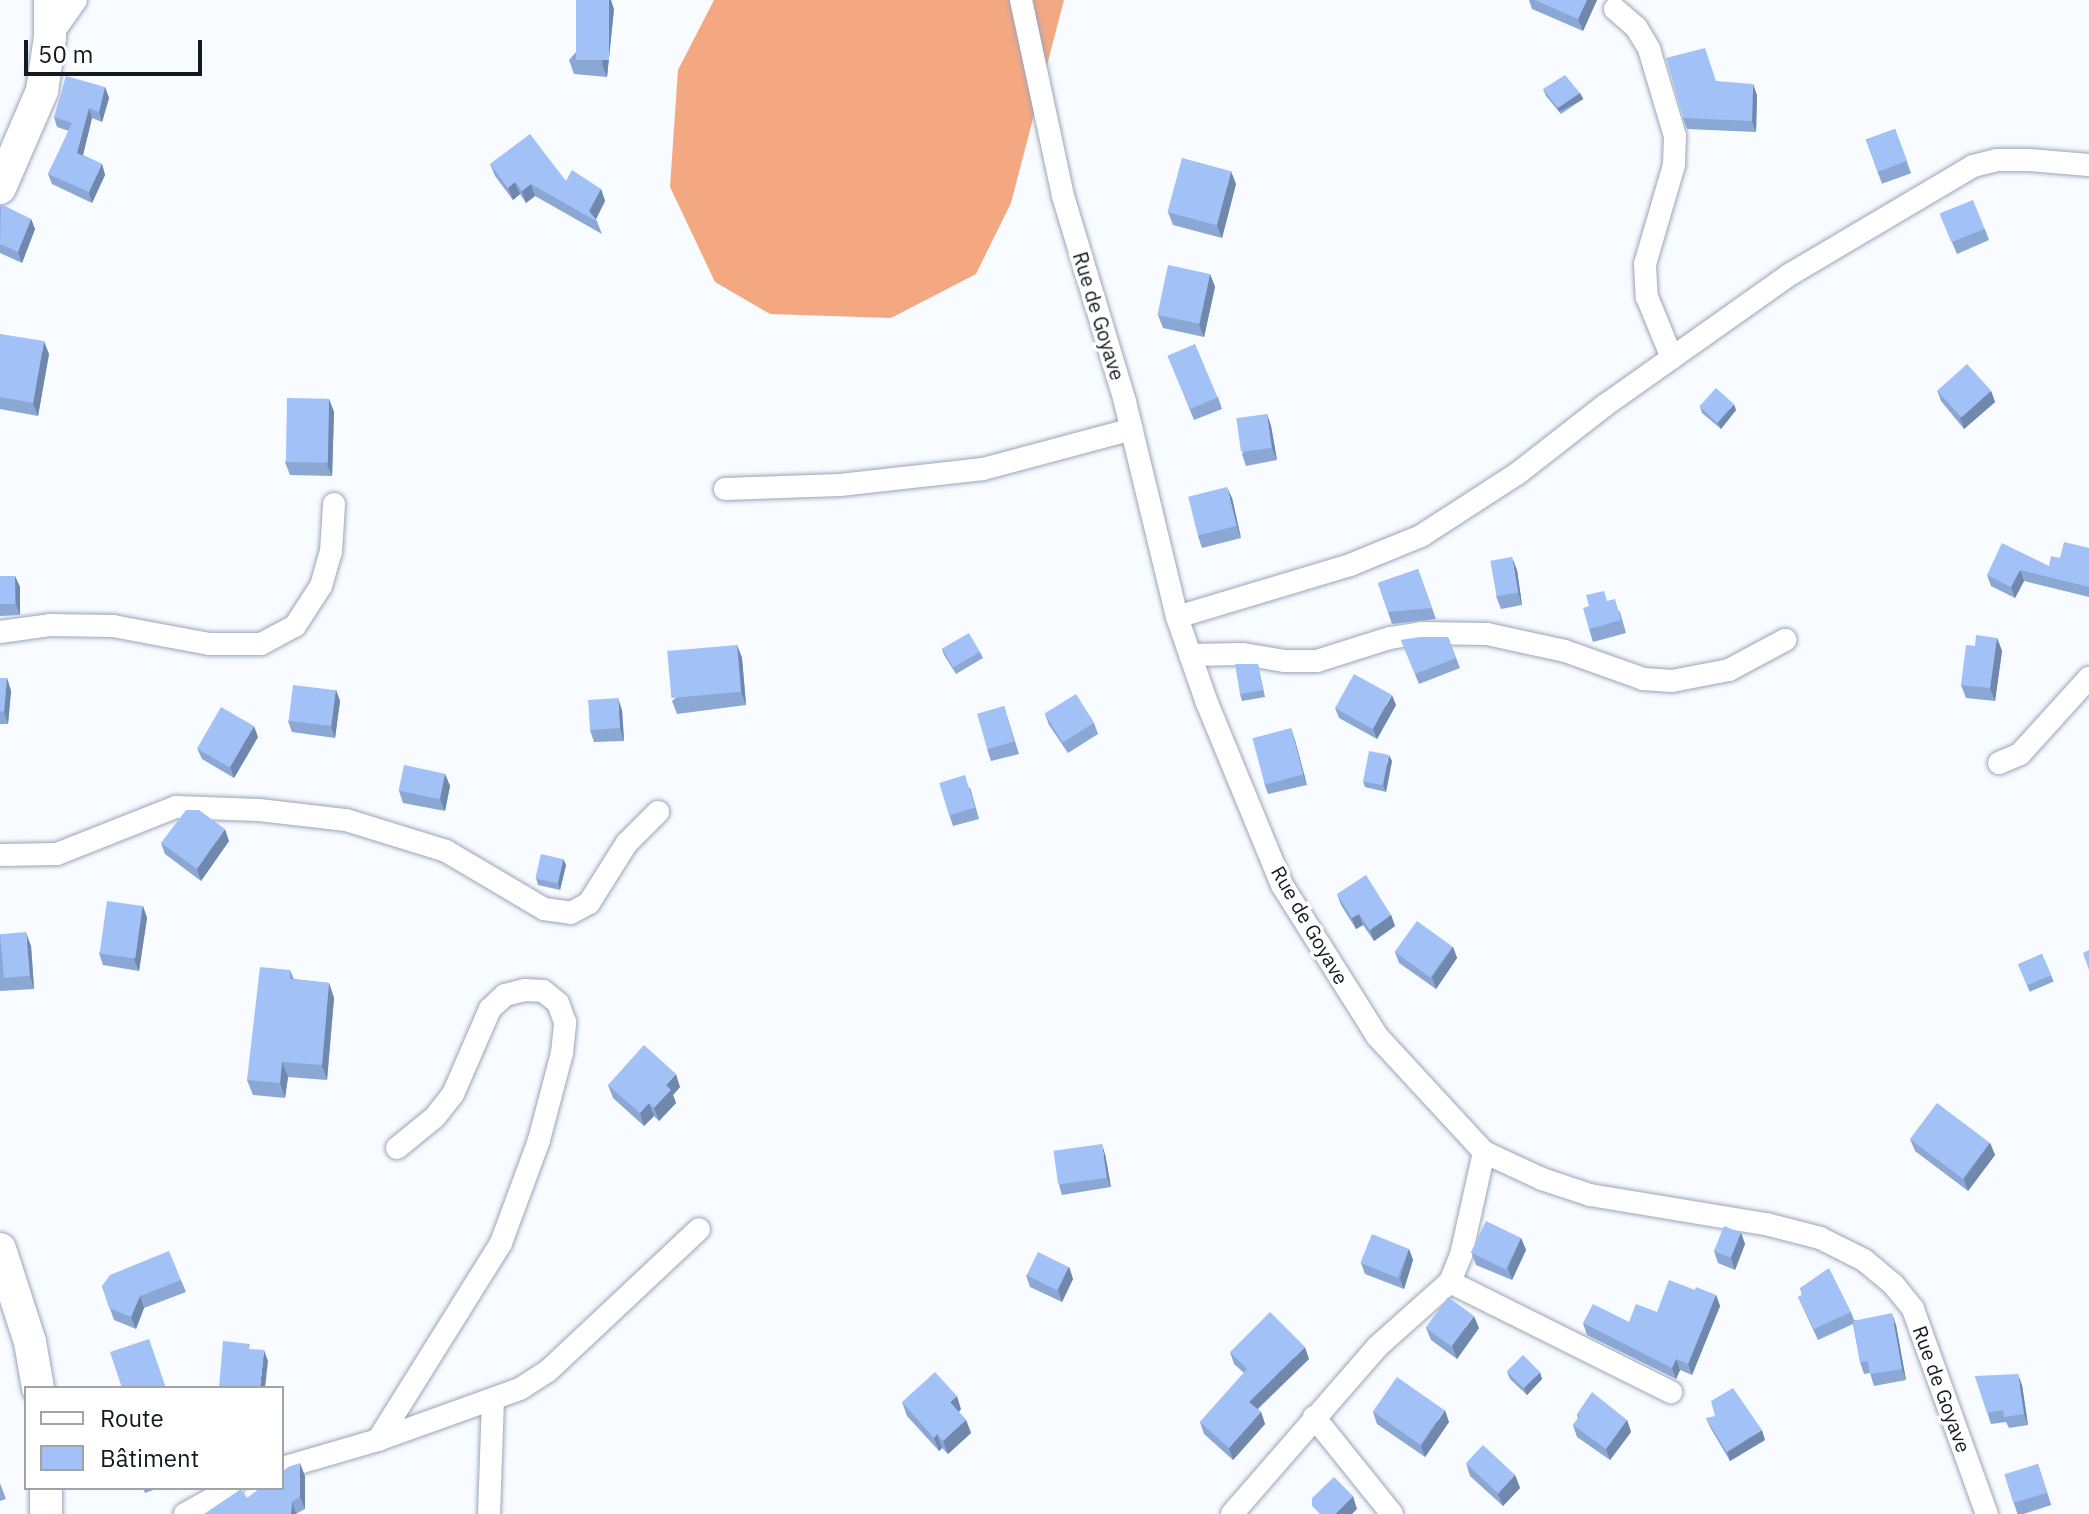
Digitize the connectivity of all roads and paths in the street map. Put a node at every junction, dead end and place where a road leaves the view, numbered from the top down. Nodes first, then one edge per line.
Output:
1 (50, 0) edge
2 (76, 0) edge
3 (1021, 0) edge
4 (1615, 9) dead end
5 (50, 37) junction
6 (2089, 165) edge
7 (0, 188) edge
8 (1672, 358) junction
9 (1132, 429) junction
10 (725, 489) dead end
11 (334, 504) dead end
12 (1177, 617) junction
13 (0, 632) edge
14 (1785, 640) dead end
15 (1190, 655) junction
16 (2089, 678) edge
17 (1999, 763) dead end
18 (658, 812) dead end
19 (0, 855) edge
20 (397, 1148) dead end
21 (1484, 1152) junction
22 (699, 1229) dead end
23 (0, 1249) edge
24 (1450, 1282) junction
25 (38, 1386) edge
26 (1671, 1392) dead end
27 (493, 1399) junction
28 (1314, 1417) junction
29 (378, 1440) junction
30 (284, 1467) edge
31 (46, 1490) edge
32 (228, 1490) edge
33 (46, 1514) edge
34 (185, 1514) edge
35 (489, 1514) edge
36 (1232, 1514) edge
37 (1392, 1514) edge
38 (1987, 1514) edge

1 - 5 main road
2 - 5 street
3 - 9 street, Rue de Goyave
4 - 8 street
5 - 7 main road
6 - 8 street
8 - 12 street
9 - 10 street
9 - 12 street, Rue de Goyave
11 - 13 street
12 - 15 street, Rue de Goyave
14 - 15 street
15 - 21 street, Rue de Goyave
16 - 17 street
18 - 19 street
20 - 29 street
21 - 24 street
21 - 38 street, Rue de Goyave
22 - 27 street
23 - 25 main road
24 - 26 street
24 - 28 street
27 - 29 street
27 - 35 street
28 - 36 street
28 - 37 street
29 - 30 street
31 - 33 main road
32 - 34 street

